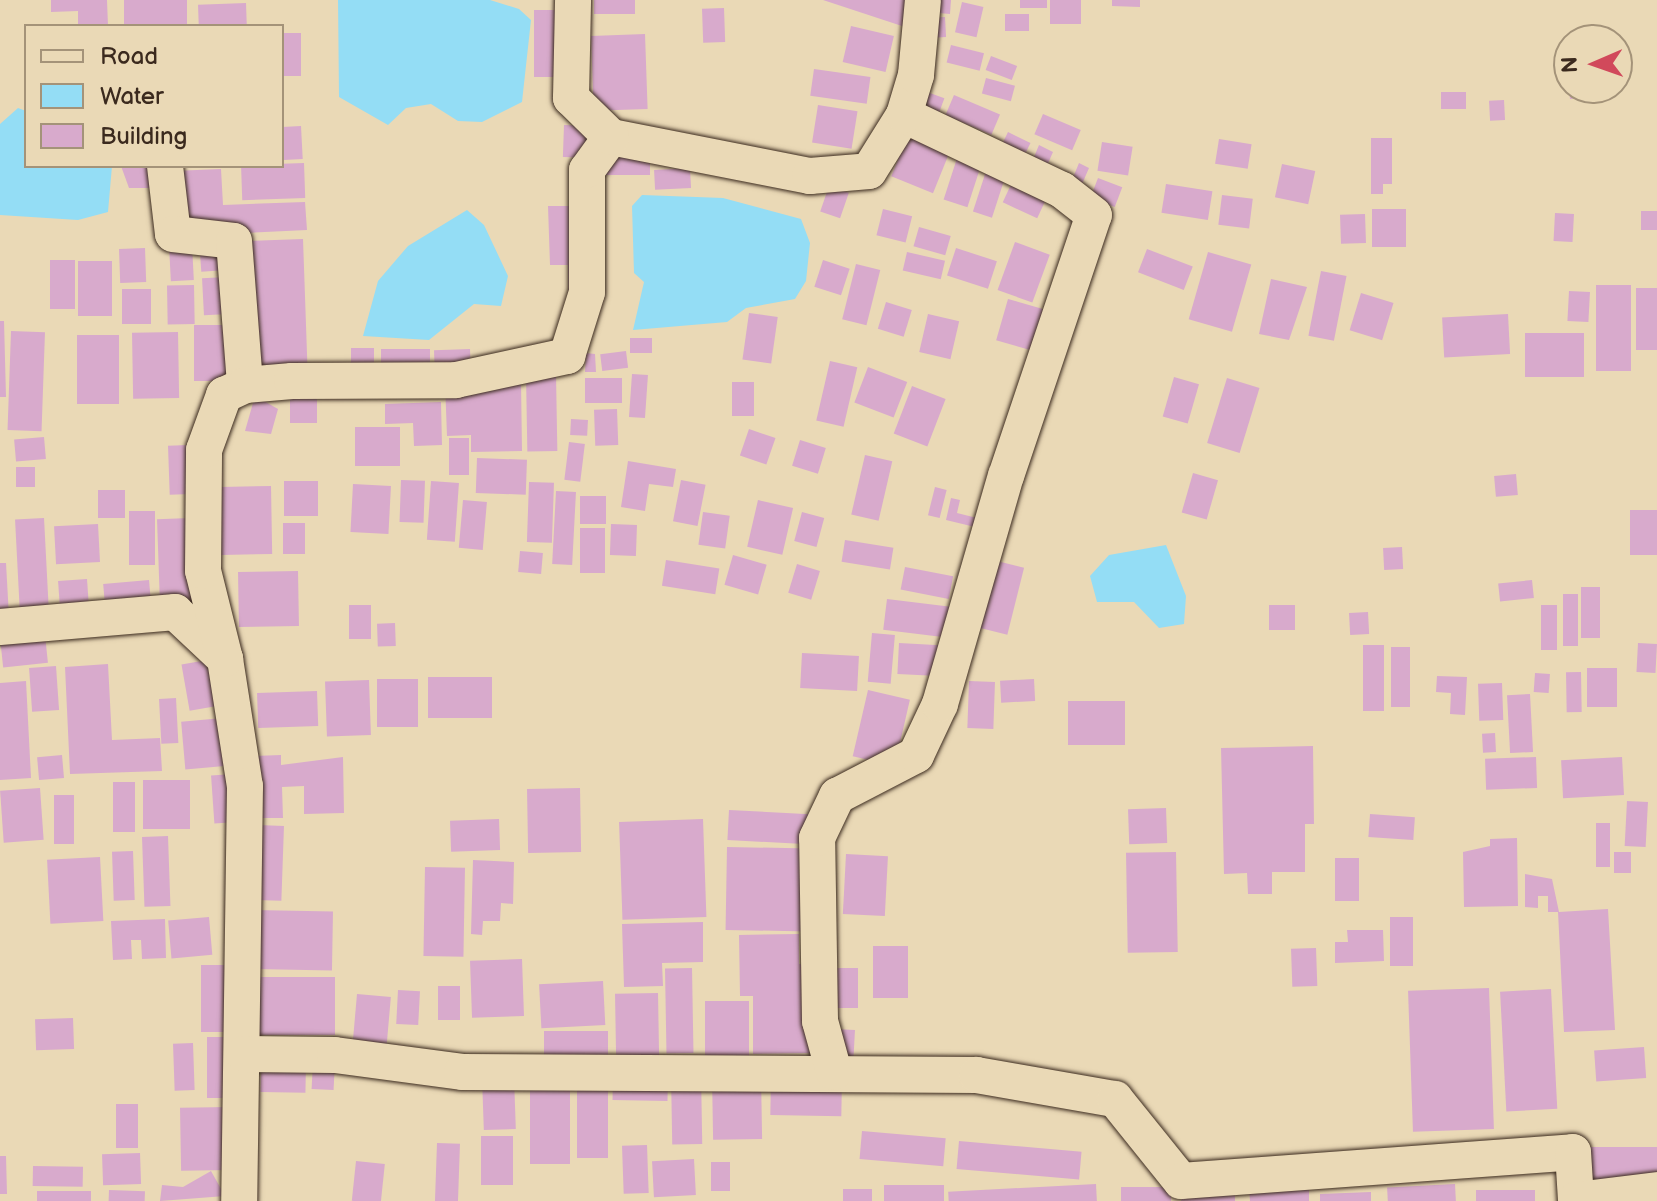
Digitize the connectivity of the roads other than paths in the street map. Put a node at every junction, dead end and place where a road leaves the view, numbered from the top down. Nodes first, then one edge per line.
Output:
1 (573, 0) edge
2 (923, 0) edge
3 (904, 115) junction
4 (611, 137) junction
5 (165, 168) edge
6 (245, 385) junction
7 (0, 627) edge
8 (225, 659) junction
9 (244, 1054) junction
10 (834, 1072) junction
11 (1657, 1190) edge
12 (239, 1201) edge

1 - 4 street
2 - 3 street
3 - 4 street
3 - 10 street
4 - 6 street
5 - 6 street
6 - 8 street
7 - 8 street
8 - 9 street
9 - 10 street
9 - 12 street
10 - 11 street

